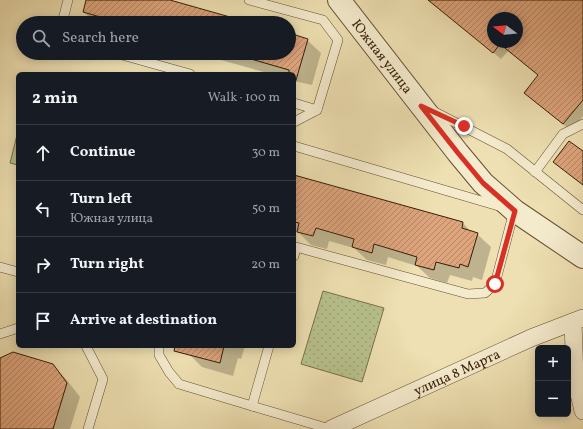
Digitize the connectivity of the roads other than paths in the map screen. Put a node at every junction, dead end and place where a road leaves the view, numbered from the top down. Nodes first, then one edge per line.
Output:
1 (68, 0) edge
2 (249, 0) edge
3 (339, 0) edge
4 (64, 16) edge
5 (140, 60) edge
6 (183, 72) edge
7 (296, 104) edge
8 (421, 106) junction
9 (317, 110) junction
10 (296, 121) edge
11 (583, 124) edge
12 (296, 147) edge
13 (535, 172) junction
14 (583, 210) edge
15 (515, 211) junction
16 (296, 248) edge
17 (583, 257) edge
18 (0, 267) edge
19 (16, 271) edge
20 (580, 323) edge
21 (16, 329) edge
22 (0, 334) edge
23 (87, 348) edge
24 (159, 348) edge
25 (268, 348) edge
26 (252, 406) junction
27 (583, 411) edge
28 (88, 429) edge
29 (331, 429) edge

1 - 4 lane
2 - 9 lane
3 - 8 street, Южная улица
5 - 6 lane
7 - 9 lane
8 - 13 lane
8 - 15 street, Южная улица
9 - 10 lane
11 - 13 lane
12 - 15 lane
13 - 14 lane
15 - 16 lane
15 - 17 street, Южная улица
18 - 19 lane
20 - 27 street
20 - 29 street, улица 8 Марта
21 - 22 lane
23 - 28 lane
24 - 26 lane
25 - 26 lane
26 - 29 lane

